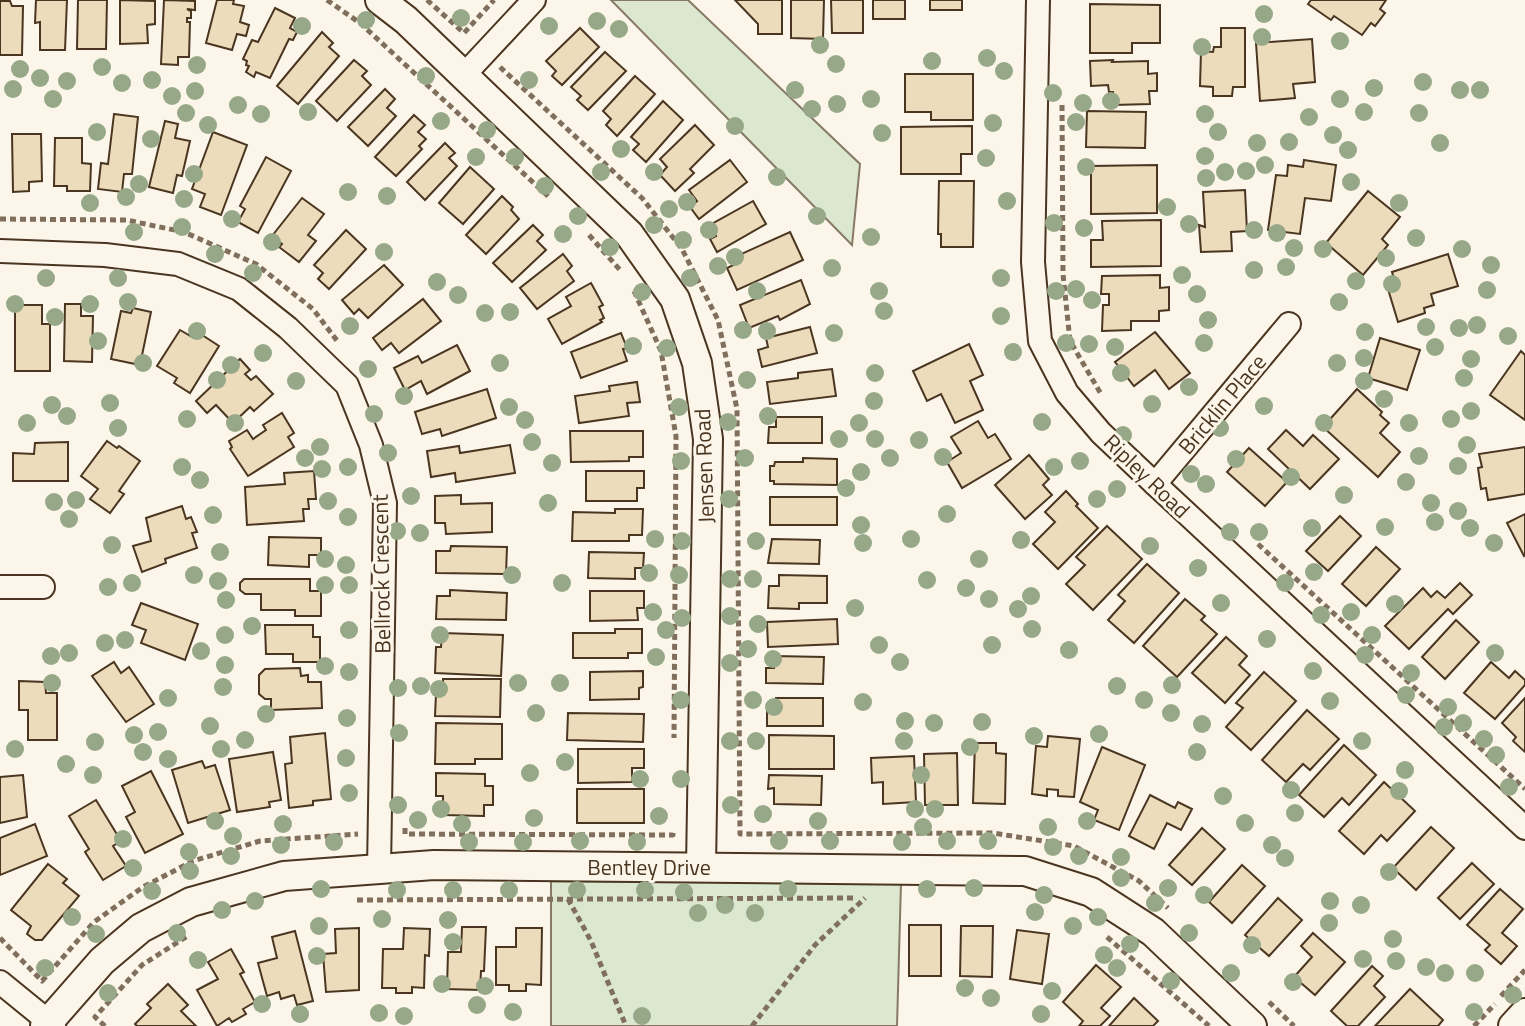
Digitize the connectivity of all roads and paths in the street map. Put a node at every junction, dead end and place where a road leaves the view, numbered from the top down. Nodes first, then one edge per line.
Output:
1 (327, 0) edge
2 (380, 0) edge
3 (427, 0) edge
4 (494, 0) edge
5 (534, 0) edge
6 (1038, 0) edge
7 (499, 66) dead end
8 (464, 75) junction
9 (1062, 91) dead end
10 (550, 199) dead end
11 (0, 219) edge
12 (584, 230) dead end
13 (0, 251) edge
14 (621, 272) dead end
15 (630, 282) dead end
16 (1289, 324) dead end
17 (339, 343) dead end
18 (1106, 403) dead end
19 (1155, 484) junction
20 (1249, 536) dead end
21 (0, 587) edge
22 (43, 587) dead end
23 (674, 739) dead end
24 (1525, 789) edge
25 (405, 818) dead end
26 (674, 819) dead end
27 (1525, 828) edge
28 (701, 867) junction
29 (379, 869) junction
30 (865, 898) junction
31 (881, 898) dead end
32 (568, 899) junction
33 (348, 900) dead end
34 (1172, 912) dead end
35 (201, 928) dead end
36 (1098, 930) dead end
37 (0, 982) edge
38 (1261, 995) dead end
39 (1525, 1013) edge
40 (50, 1024) edge
41 (105, 1026) edge
42 (626, 1026) edge
43 (752, 1026) edge
44 (1209, 1026) edge
45 (1252, 1026) edge
46 (1294, 1026) edge
47 (1513, 1026) edge

1 - 10 path
2 - 8 street, Jensen Road
3 - 4 path
5 - 8 street
6 - 19 street, Ripley Road
7 - 34 path
8 - 28 street, Jensen Road
9 - 18 path
11 - 17 path
12 - 14 path
13 - 29 street, Bellrock Crescent
15 - 23 path
16 - 19 street, Bricklin Place
19 - 27 street, Ripley Road
20 - 24 path
21 - 22 street
25 - 26 path
28 - 29 street, Bentley Drive
28 - 45 street, Bentley Drive
29 - 40 street, Bentley Drive
30 - 31 path
30 - 32 path
30 - 43 path
32 - 33 path
32 - 42 path
35 - 41 path
36 - 44 path
37 - 40 street
38 - 46 path
39 - 47 street

